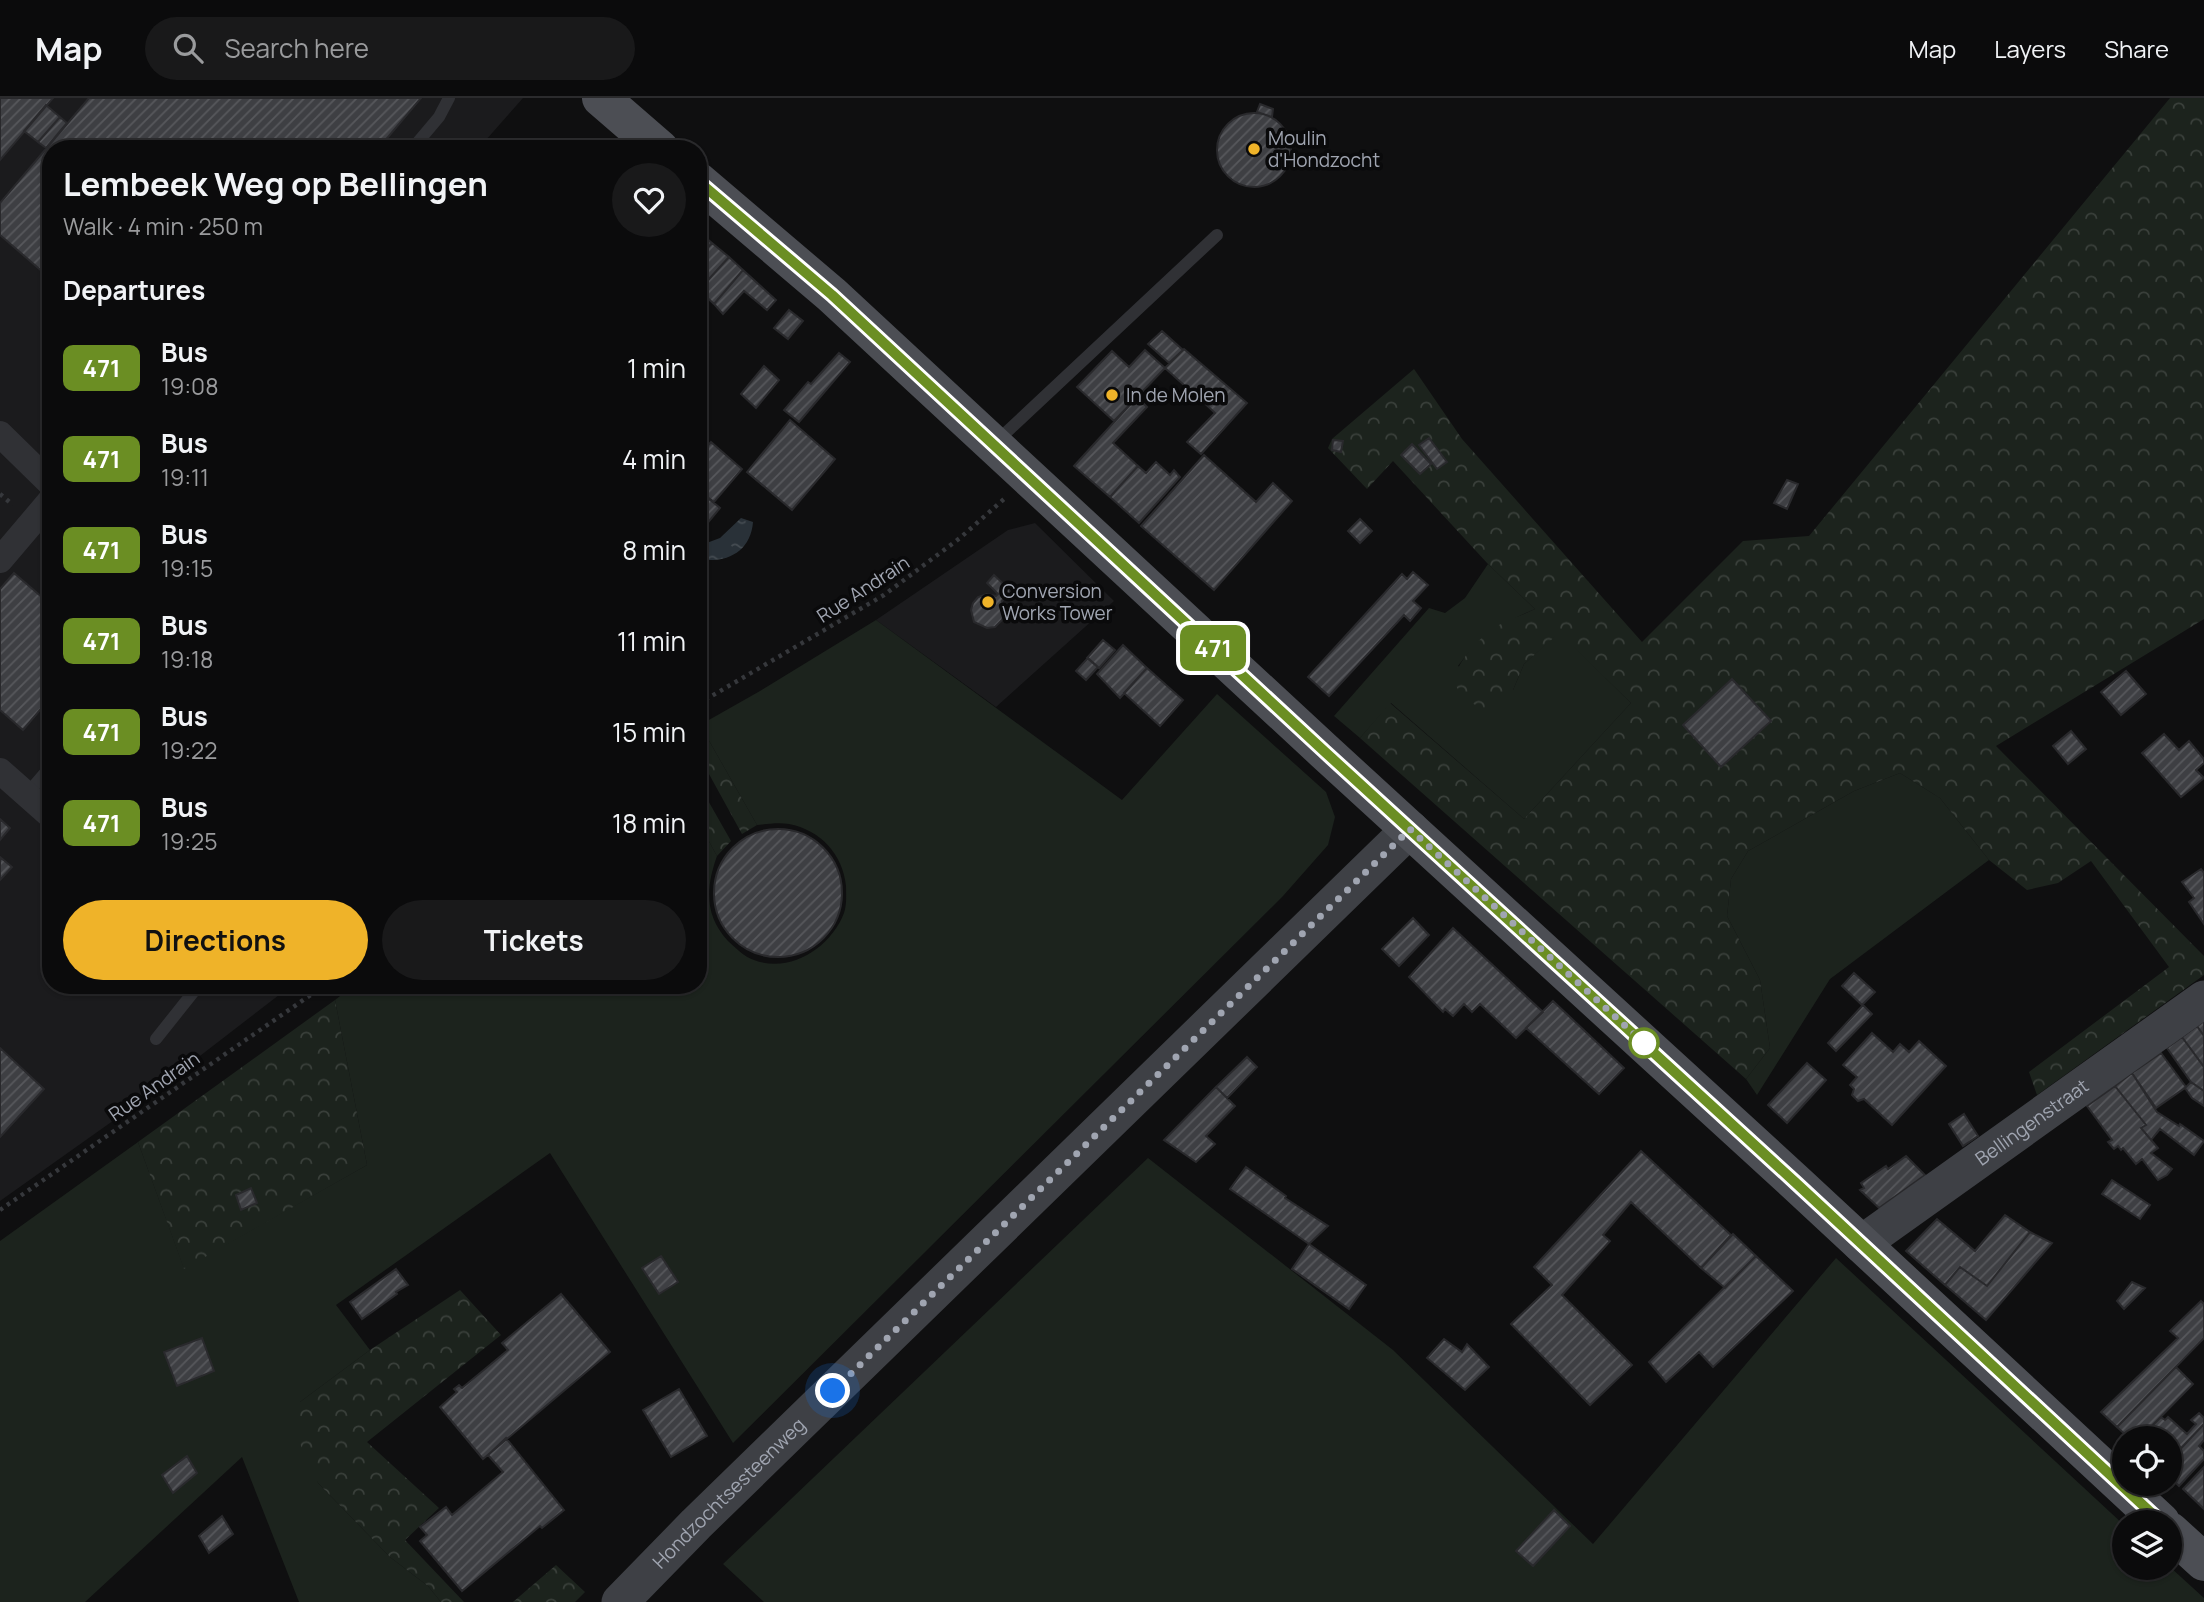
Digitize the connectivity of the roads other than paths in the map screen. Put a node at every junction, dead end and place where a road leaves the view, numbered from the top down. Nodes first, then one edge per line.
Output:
1 (449, 98) edge
2 (601, 98) edge
3 (420, 140) edge
4 (650, 140) edge
5 (707, 189) edge
6 (1217, 235) dead end
7 (0, 434) edge
8 (993, 444) junction
9 (42, 475) edge
10 (42, 511) edge
11 (0, 560) edge
12 (0, 771) edge
13 (42, 776) edge
14 (27, 794) junction
15 (42, 808) edge
16 (1410, 829) junction
17 (192, 994) edge
18 (2204, 999) edge
19 (156, 1039) dead end
20 (1861, 1244) junction
21 (2148, 1510) edge
22 (2182, 1542) edge
23 (2204, 1562) edge
24 (620, 1602) edge

1 - 3 lane
2 - 4 main road
5 - 8 main road
6 - 8 lane
7 - 9 street
8 - 16 main road
10 - 11 street
12 - 14 street
13 - 14 lane
14 - 15 street
16 - 20 main road
16 - 24 main road, Hondzochtsesteenweg
17 - 19 lane
18 - 20 main road, Bellingenstraat
20 - 21 main road
22 - 23 main road

